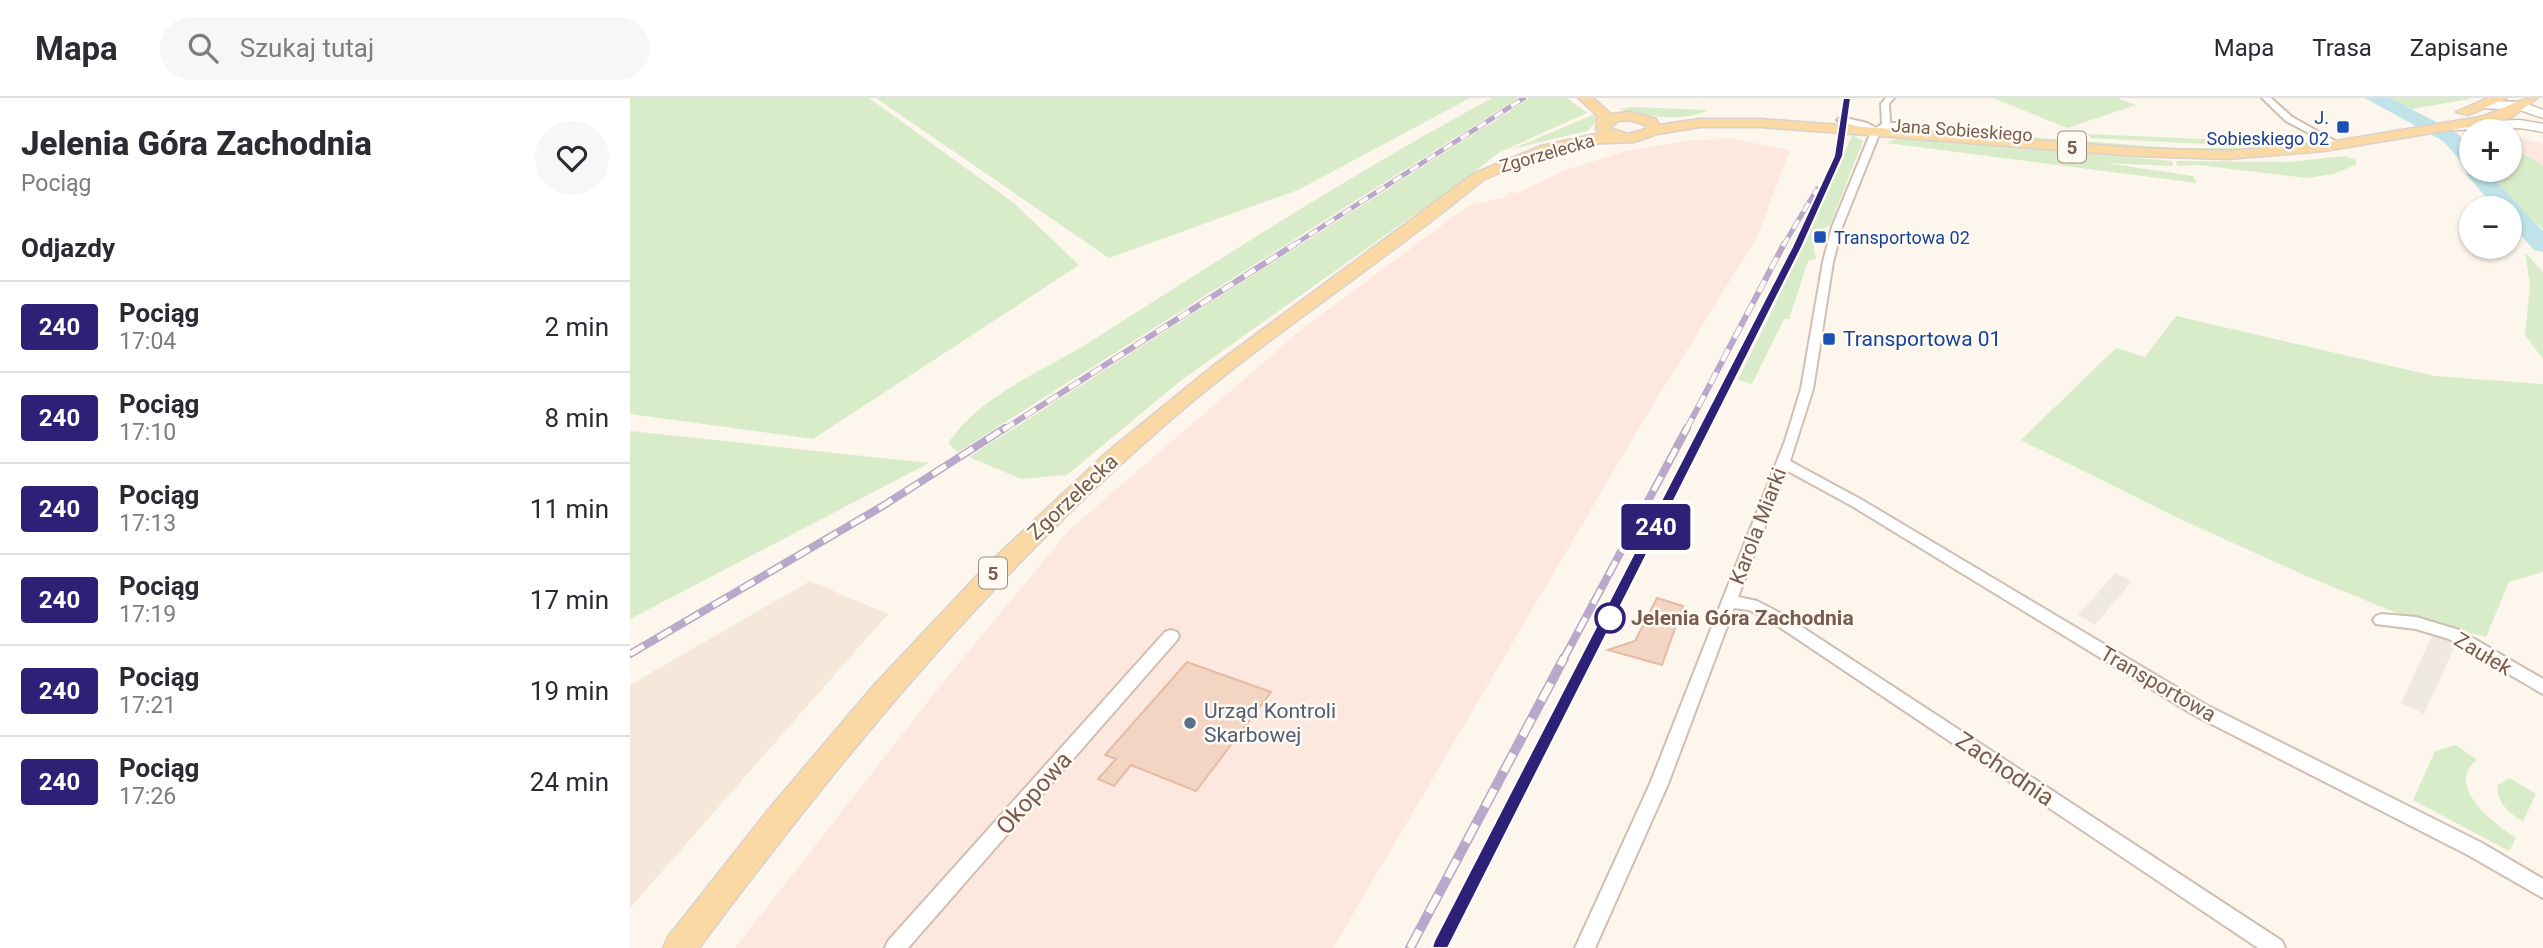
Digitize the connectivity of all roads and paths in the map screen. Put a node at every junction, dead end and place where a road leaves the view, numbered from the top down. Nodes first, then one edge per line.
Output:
1 (1585, 98) edge
2 (1602, 98) edge
3 (1890, 98) edge
4 (2266, 98) edge
5 (2516, 102) edge
6 (2543, 114) edge
7 (1629, 116) junction
8 (1604, 124) junction
9 (1649, 125) junction
10 (2543, 125) edge
11 (2450, 126) junction
12 (1881, 127) junction
13 (2322, 136) junction
14 (1619, 137) junction
15 (2338, 145) junction
16 (1478, 177) junction
17 (1782, 462) junction
18 (1730, 602) junction
19 (2381, 620) dead end
20 (1171, 636) dead end
21 (2543, 687) edge
22 (2543, 888) edge
23 (679, 948) edge
24 (895, 948) edge
25 (1586, 948) edge
26 (2275, 948) edge

1 - 8 main road
2 - 7 main road
3 - 12 street, Karola Miarki
4 - 13 street
5 - 6 street
5 - 10 street, Jana Sobieskiego
5 - 11 main road, Jana Sobieskiego / 5
5 - 13 main road, Jana Sobieskiego / 5
7 - 8 main road, 5
7 - 9 main road, 5
8 - 14 main road
8 - 16 main road, Zgorzelecka / 5
9 - 12 main road, Jana Sobieskiego / 5
9 - 12 main road, Jana Sobieskiego / 5
9 - 14 main road, 5
10 - 11 street, Jana Sobieskiego
11 - 15 main road, Jana Sobieskiego / 5
12 - 13 main road, Jana Sobieskiego / 5
12 - 15 main road, Jana Sobieskiego / 5
12 - 17 street, Karola Miarki
13 - 15 street
14 - 16 main road, Zgorzelecka / 5
16 - 23 main road, Zgorzelecka / 5
17 - 18 street, Karola Miarki
17 - 22 street, Transportowa
18 - 25 street, Karola Miarki
18 - 26 street, Zachodnia
19 - 21 street, Zaułek
20 - 24 street, Okopowa

